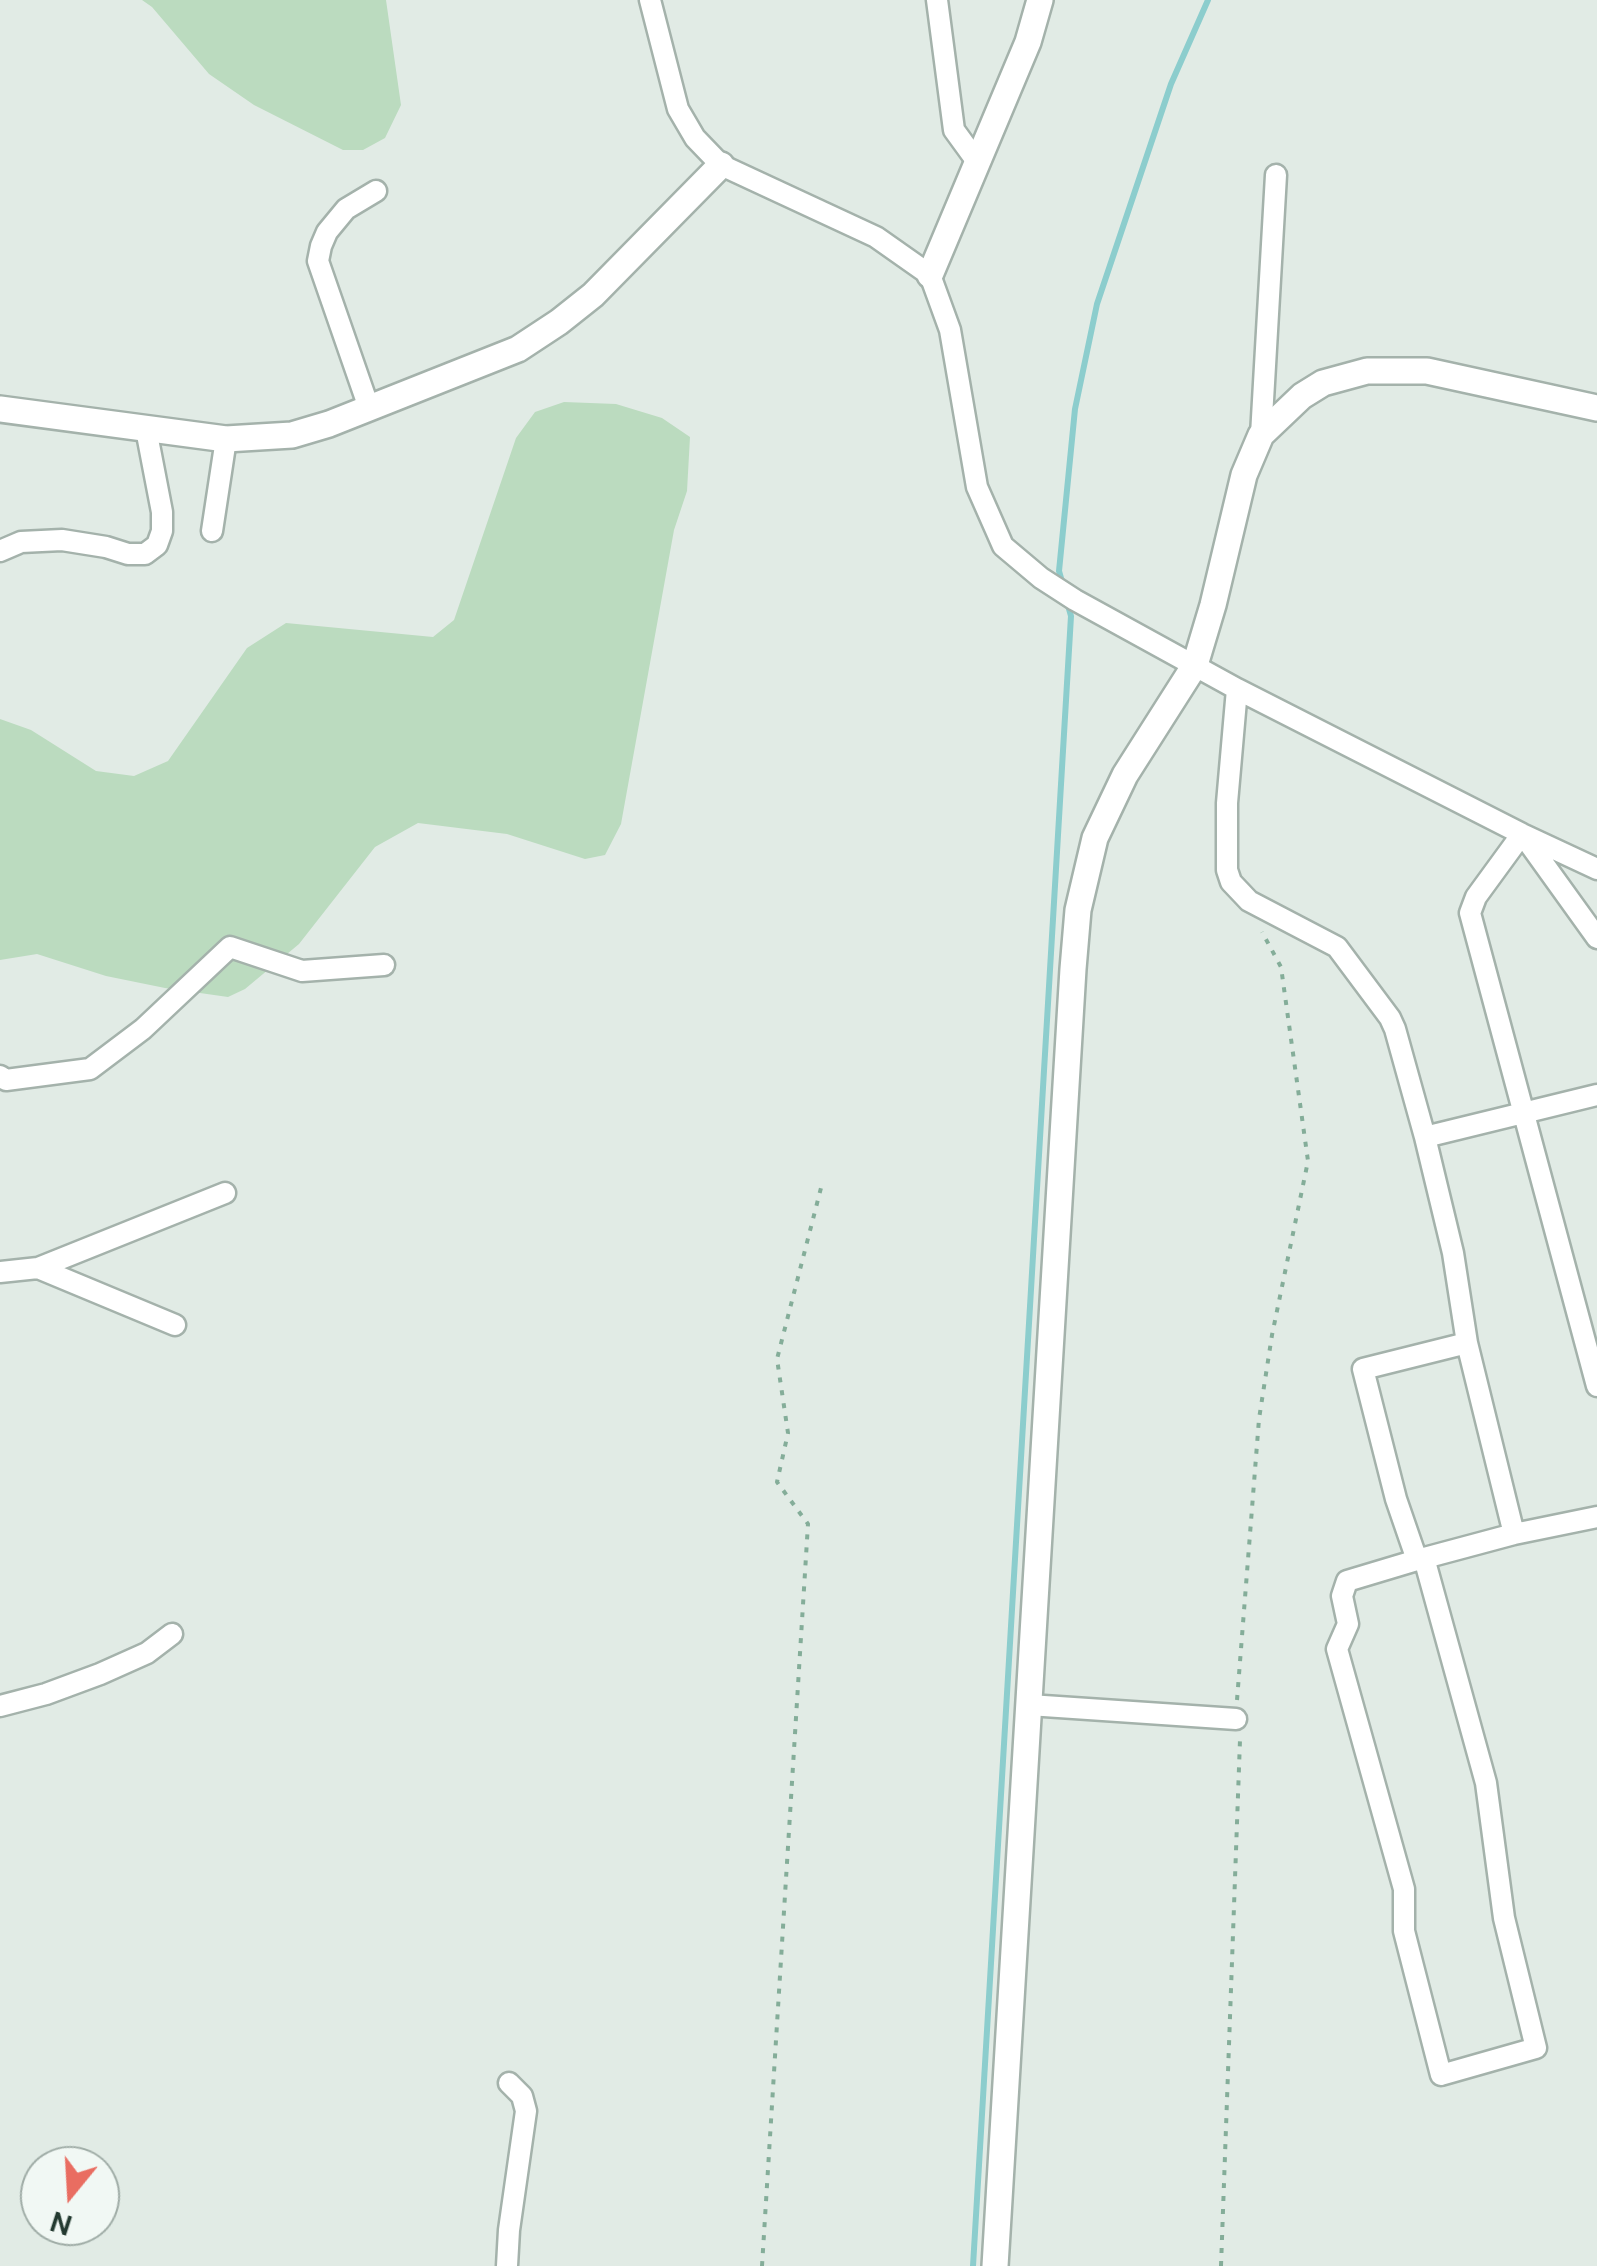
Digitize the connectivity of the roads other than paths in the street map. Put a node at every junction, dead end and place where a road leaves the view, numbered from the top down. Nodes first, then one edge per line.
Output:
1 (650, 0) edge
2 (937, 0) edge
3 (1040, 0) edge
4 (978, 163) junction
5 (722, 165) junction
6 (1276, 175) dead end
7 (376, 192) dead end
8 (930, 276) junction
9 (369, 408) junction
10 (1597, 408) edge
11 (0, 409) edge
12 (146, 429) junction
13 (1261, 436) junction
14 (226, 439) junction
15 (212, 531) dead end
16 (0, 551) edge
17 (1195, 665) junction
18 (1237, 688) junction
19 (1522, 834) junction
20 (1597, 869) edge
21 (1597, 938) edge
22 (384, 965) dead end
23 (0, 1076) edge
24 (1597, 1095) edge
25 (1523, 1112) junction
26 (1424, 1137) junction
27 (225, 1192) dead end
28 (38, 1268) junction
29 (0, 1272) edge
30 (175, 1326) dead end
31 (1467, 1343) junction
32 (1597, 1386) edge
33 (1597, 1516) edge
34 (1514, 1534) junction
35 (1420, 1559) junction
36 (172, 1634) dead end
37 (1029, 1704) junction
38 (0, 1706) edge
39 (1236, 1719) road end
40 (509, 2084) dead end
41 (508, 2266) edge
42 (995, 2266) edge

1 - 5 street
2 - 4 street
3 - 4 street
4 - 8 street
5 - 8 street
5 - 9 street
6 - 13 street
7 - 9 street
8 - 17 street
9 - 14 street
10 - 13 street
11 - 12 street
12 - 14 street
12 - 16 street
13 - 17 street
14 - 15 street
17 - 18 street
17 - 37 street
18 - 19 street
18 - 26 street
19 - 20 street
19 - 21 street
19 - 25 street
22 - 23 street
24 - 25 street
25 - 26 street
25 - 32 street
26 - 31 street
27 - 28 street
28 - 29 street
28 - 30 street
31 - 34 street
31 - 35 street
33 - 34 street
34 - 35 street
35 - 35 street
36 - 38 street
37 - 39 street
37 - 42 street
40 - 41 street

